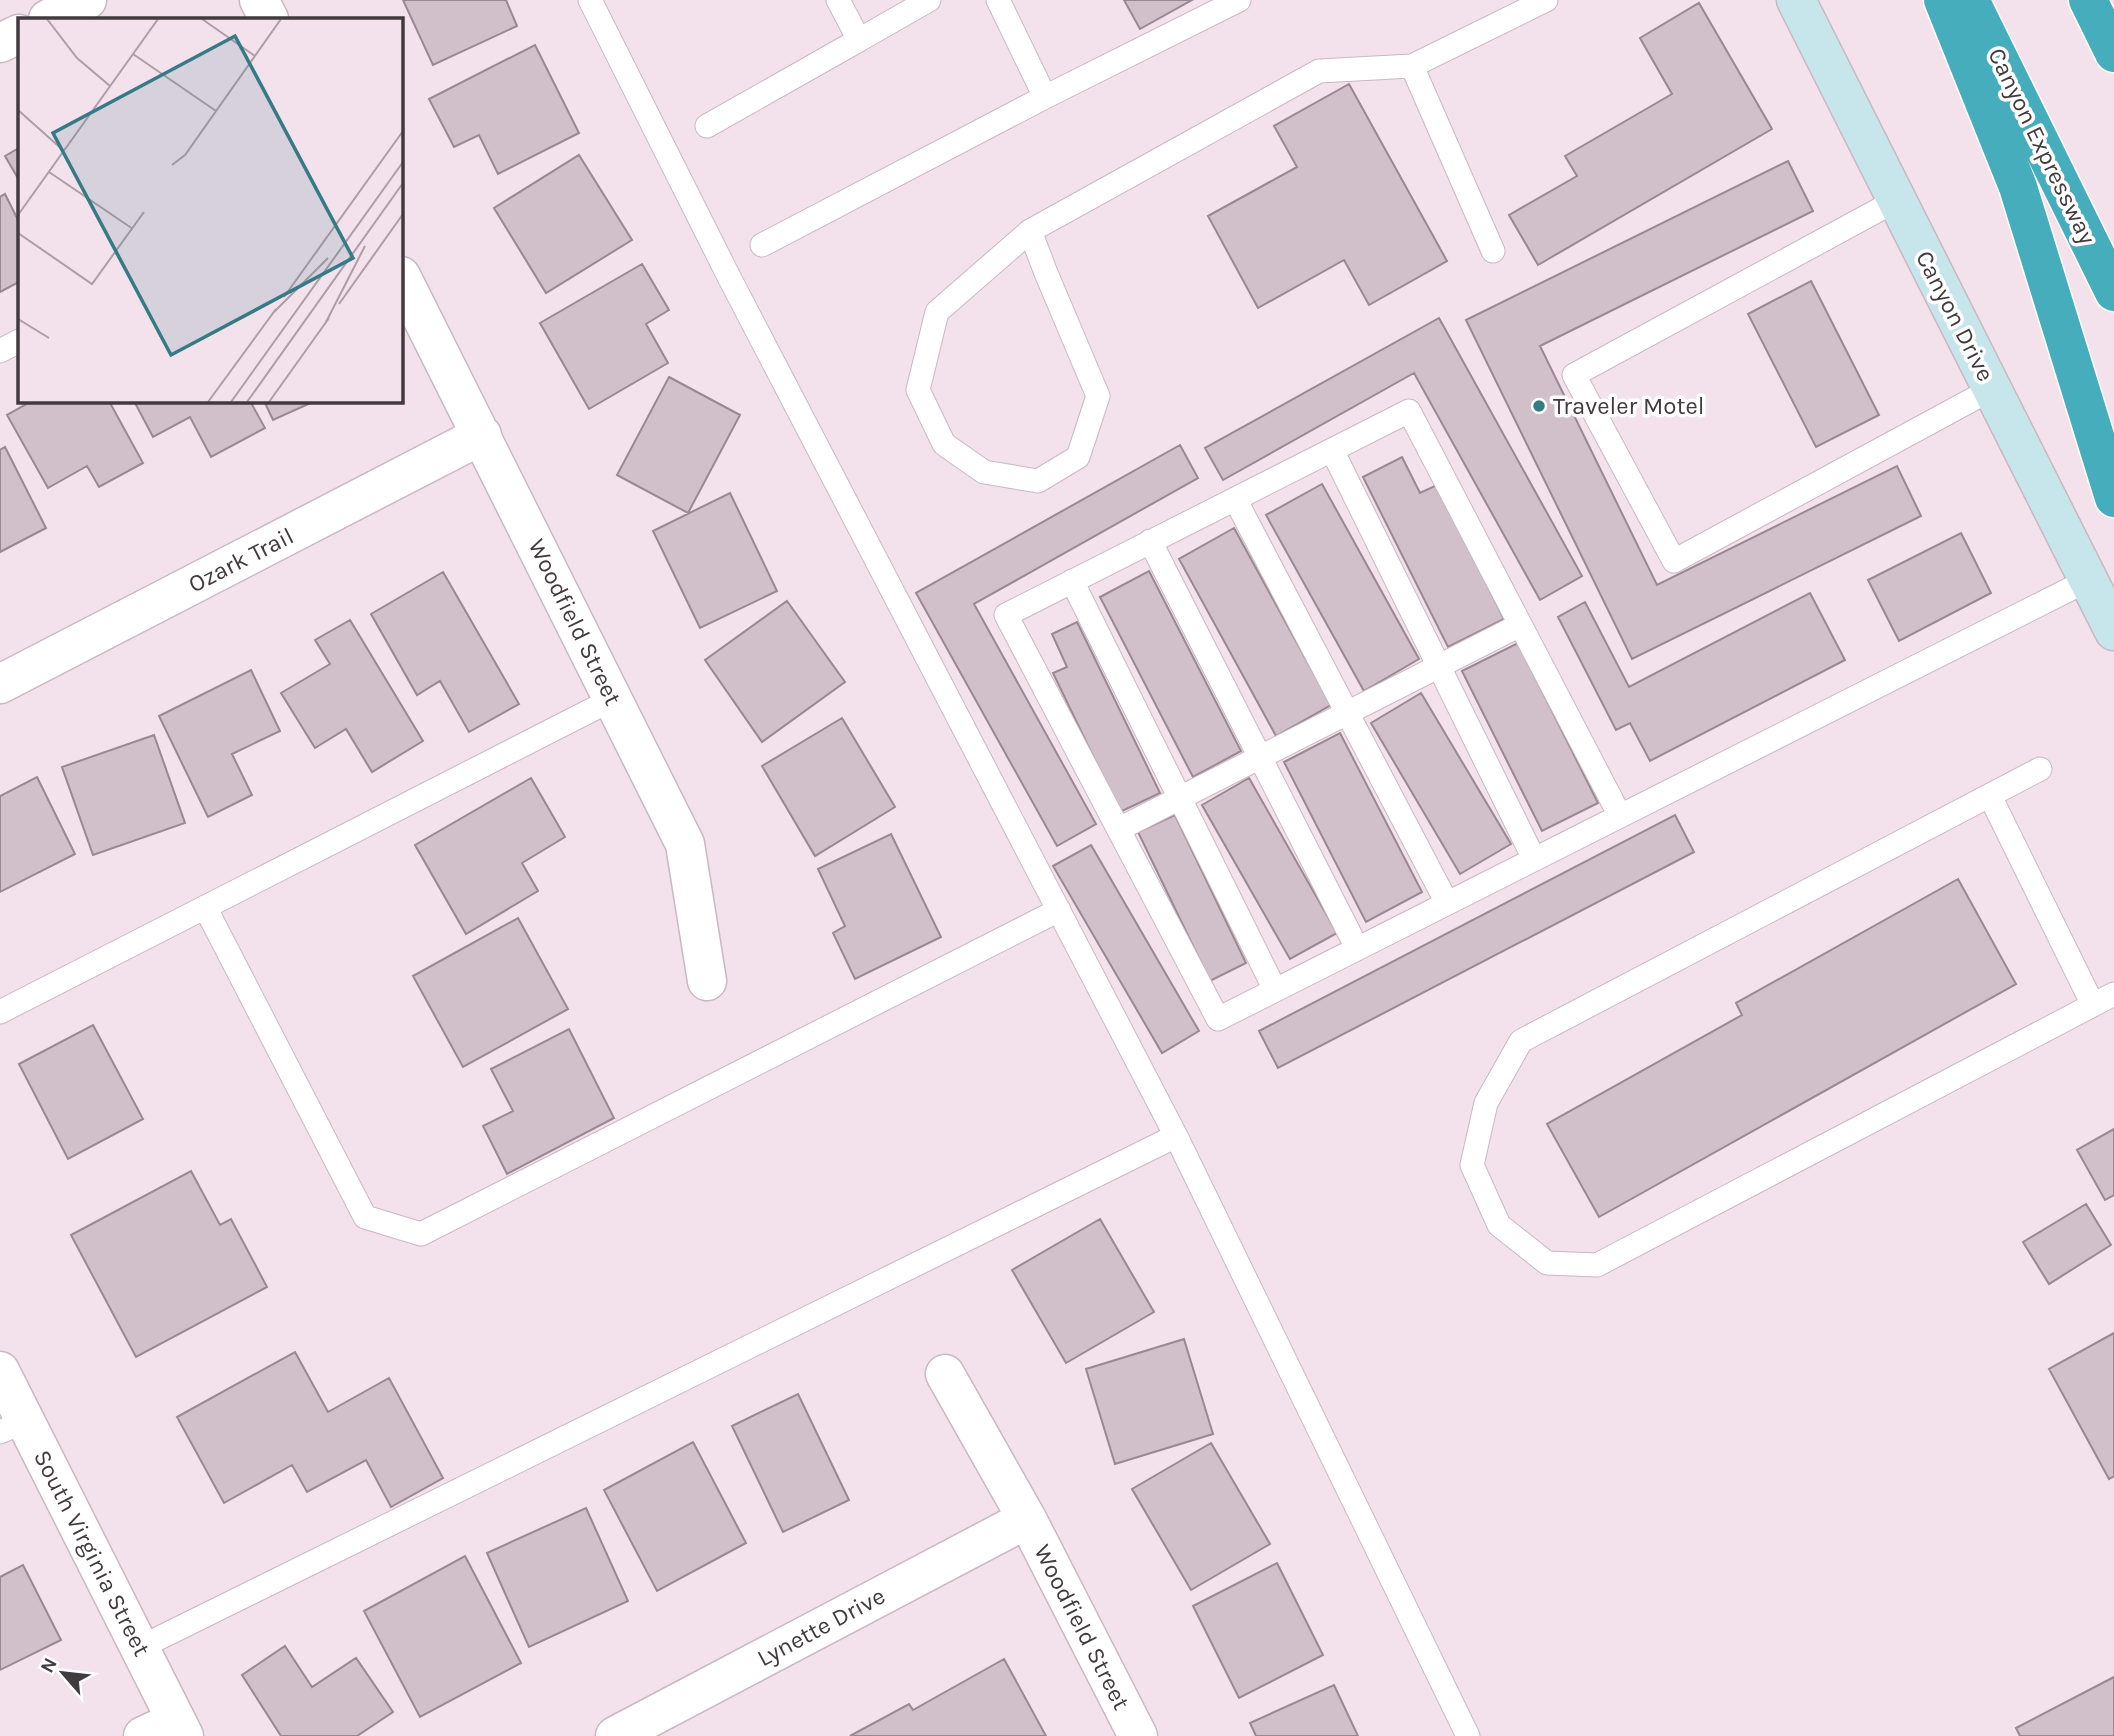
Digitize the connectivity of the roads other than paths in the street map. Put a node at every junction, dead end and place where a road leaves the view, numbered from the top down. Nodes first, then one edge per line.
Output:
1 (87, 0) edge
2 (259, 0) edge
3 (590, 0) edge
4 (838, 0) edge
5 (929, 0) edge
6 (998, 0) edge
7 (1239, 0) edge
8 (1546, 0) edge
9 (1796, 0) edge
10 (1943, 0) edge
11 (1970, 0) edge
12 (2088, 0) edge
13 (50, 18) edge
14 (268, 18) edge
15 (18, 34) edge
16 (859, 40) junction
17 (0, 43) edge
18 (2114, 53) edge
19 (1412, 66) junction
20 (1045, 97) junction
21 (707, 126) dead end
22 (1897, 200) junction
23 (1030, 231) junction
24 (762, 246) dead end
25 (1493, 251) dead end
26 (402, 278) edge
27 (2114, 292) edge
28 (18, 342) edge
29 (0, 351) edge
30 (1992, 390) junction
31 (482, 435) junction
32 (1332, 450) junction
33 (2114, 498) edge
34 (1235, 499) junction
35 (1150, 541) junction
36 (2088, 580) junction
37 (1072, 581) junction
38 (1520, 625) junction
39 (2114, 631) edge
40 (1439, 666) junction
41 (0, 684) edge
42 (613, 699) junction
43 (1348, 712) junction
44 (1260, 757) junction
45 (2040, 769) dead end
46 (1990, 796) junction
47 (1180, 798) junction
48 (1620, 816) junction
49 (1119, 829) junction
50 (1534, 859) junction
51 (1447, 903) junction
52 (205, 907) junction
53 (1059, 910) junction
54 (1357, 948) junction
55 (707, 981) dead end
56 (1275, 990) junction
57 (2114, 994) edge
58 (2093, 1005) junction
59 (0, 1012) edge
60 (1176, 1136) junction
61 (0, 1371) edge
62 (945, 1374) dead end
63 (13, 1427) edge
64 (1027, 1519) junction
65 (139, 1648) junction
66 (168, 1731) edge
67 (615, 1736) edge
68 (1138, 1736) edge
69 (1468, 1736) edge

1 - 13 street
2 - 14 street
3 - 53 lane
4 - 16 lane
5 - 16 lane
6 - 20 lane
7 - 20 lane
8 - 19 lane
9 - 22 main road, Canyon Drive
10 - 33 highway
11 - 27 highway, Canyon Expressway
12 - 18 highway
15 - 17 street
16 - 21 lane
19 - 23 lane
19 - 25 lane
20 - 24 lane
22 - 30 main road, Canyon Drive
22 - 30 lane
23 - 23 lane
26 - 31 street, Woodfield Street
28 - 29 lane
30 - 36 main road, Canyon Drive
31 - 41 street, Ozark Trail
31 - 42 street, Woodfield Street
32 - 34 lane
32 - 38 lane
32 - 40 lane
34 - 35 lane
34 - 43 lane
35 - 37 lane
35 - 44 lane
36 - 39 main road, Canyon Drive
36 - 48 lane
37 - 47 lane
37 - 49 lane
38 - 40 lane
38 - 48 lane
40 - 43 lane
40 - 50 lane
42 - 52 lane
42 - 55 street, Woodfield Street
43 - 44 lane
43 - 51 lane
44 - 47 lane
44 - 54 lane
45 - 46 lane
46 - 58 lane
46 - 58 lane
47 - 49 lane
47 - 56 lane
48 - 50 lane
49 - 56 lane
50 - 51 lane
51 - 54 lane
52 - 53 lane
52 - 59 lane
53 - 60 lane
54 - 56 lane
57 - 58 lane
60 - 65 lane
60 - 69 lane
61 - 63 street, South Virginia Street
62 - 64 street, Woodfield Street
63 - 65 street, South Virginia Street
64 - 67 street, Lynette Drive
64 - 68 street, Woodfield Street
65 - 66 street, South Virginia Street

